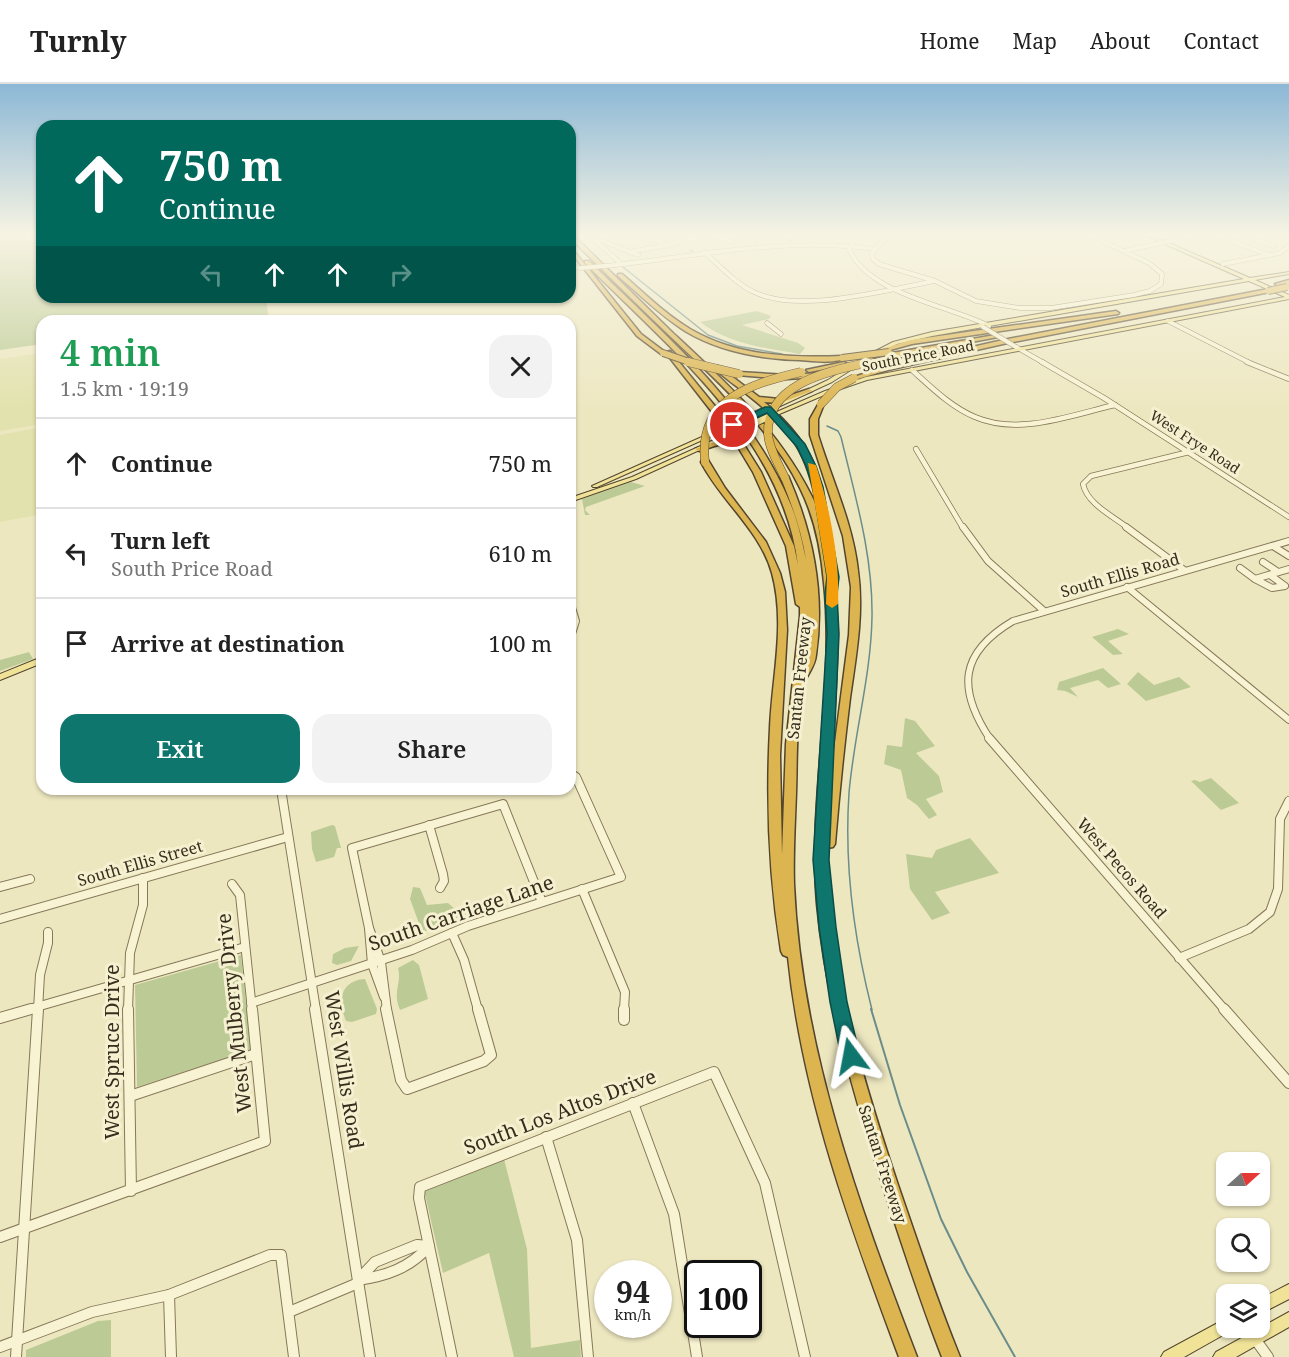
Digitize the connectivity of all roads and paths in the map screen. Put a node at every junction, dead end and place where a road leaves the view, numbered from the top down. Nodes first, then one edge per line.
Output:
1 (607, 293) edge
2 (623, 293) edge
3 (625, 293) edge
4 (641, 293) edge
5 (757, 293) edge
6 (865, 293) edge
7 (899, 293) edge
8 (960, 293) edge
9 (1140, 293) edge
10 (1174, 293) edge
11 (1226, 293) edge
12 (1255, 293) edge
13 (1276, 293) edge
14 (638, 307) junction
15 (1137, 310) junction
16 (1131, 317) junction
17 (1168, 321) junction
18 (767, 323) dead end
19 (985, 325) junction
20 (1030, 330) junction
21 (781, 334) dead end
22 (1037, 335) junction
23 (1021, 347) junction
24 (847, 363) junction
25 (864, 365) junction
26 (912, 370) junction
27 (866, 379) junction
28 (1287, 379) edge
29 (809, 391) junction
30 (754, 398) junction
31 (1115, 405) junction
32 (768, 413) junction
33 (733, 429) junction
34 (741, 446) junction
35 (699, 448) junction
36 (916, 449) dead end
37 (1189, 452) junction
38 (787, 478) junction
39 (576, 492) edge
40 (576, 498) edge
41 (1289, 517) edge
42 (1289, 541) edge
43 (1273, 546) junction
44 (1289, 556) edge
45 (1263, 562) dead end
46 (1240, 568) dead end
47 (1289, 569) edge
48 (1184, 570) junction
49 (1278, 572) junction
50 (1270, 575) junction
51 (1255, 579) junction
52 (1286, 584) edge
53 (1127, 587) junction
54 (831, 594) junction
55 (1044, 611) junction
56 (806, 625) junction
57 (832, 654) junction
58 (973, 658) joint
59 (36, 662) edge
60 (36, 668) edge
61 (0, 677) edge
62 (800, 681) junction
63 (0, 683) edge
64 (1289, 720) edge
65 (576, 777) edge
66 (281, 795) edge
67 (1289, 801) edge
68 (429, 825) junction
69 (288, 837) junction
70 (143, 878) junction
71 (30, 879) dead end
72 (232, 884) dead end
73 (0, 887) edge
74 (440, 888) dead end
75 (582, 889) junction
76 (540, 898) junction
77 (0, 919) edge
78 (827, 927) junction
79 (48, 932) dead end
80 (452, 933) junction
81 (245, 947) junction
82 (1179, 958) junction
83 (376, 962) junction
84 (128, 979) junction
85 (312, 983) junction
86 (251, 1003) junction
87 (38, 1006) junction
88 (0, 1018) edge
89 (624, 1020) dead end
90 (808, 1045) junction
91 (256, 1054) junction
92 (1289, 1083) edge
93 (130, 1096) junction
94 (633, 1103) junction
95 (546, 1137) junction
96 (131, 1191) junction
97 (25, 1228) junction
98 (0, 1237) edge
99 (429, 1246) junction
100 (358, 1281) junction
101 (1289, 1291) edge
102 (169, 1295) junction
103 (1270, 1301) edge
104 (289, 1312) junction
105 (1289, 1319) edge
106 (1270, 1326) edge
107 (1216, 1331) edge
108 (1245, 1338) edge
109 (1255, 1338) edge
110 (16, 1341) junction
111 (0, 1347) edge
112 (16, 1357) edge
113 (171, 1357) edge
114 (294, 1357) edge
115 (370, 1357) edge
116 (452, 1357) edge
117 (588, 1357) edge
118 (697, 1357) edge
119 (805, 1357) edge
120 (908, 1357) edge
121 (951, 1357) edge
122 (1169, 1357) edge
123 (1221, 1357) edge
124 (1268, 1357) edge

1 - 25 highway, bridge
2 - 14 highway, Santan Freeway
3 - 14 highway, Santan Freeway
4 - 24 highway
5 - 6 street
7 - 19 street, West Frye Road
8 - 9 street
10 - 19 main road, South Price Road
11 - 15 highway
12 - 16 highway, bridge
13 - 17 main road, South Price Road
14 - 30 highway
14 - 33 highway
14 - 54 highway, Santan Freeway
14 - 56 highway, Santan Freeway
15 - 20 highway
15 - 24 highway
16 - 22 highway
16 - 27 highway
17 - 23 main road, South Price Road
17 - 28 street
18 - 21 street
19 - 23 street, West Frye Road, bridge
19 - 24 main road, South Price Road
20 - 24 highway, bridge
20 - 25 highway
22 - 25 highway
22 - 78 highway, bridge
23 - 26 main road, South Price Road
23 - 31 street, West Frye Road
24 - 29 main road, South Price Road
24 - 90 highway, bridge
25 - 38 highway, bridge
26 - 27 main road, South Price Road
26 - 31 street
27 - 32 main road, South Price Road
29 - 30 highway
29 - 32 main road, South Price Road
30 - 32 highway
31 - 37 street, West Frye Road
32 - 33 main road, South Price Road, bridge
32 - 54 highway
33 - 34 highway
33 - 35 main road, South Price Road
33 - 39 main road, South Price Road
34 - 35 highway
34 - 56 highway
35 - 40 main road, South Price Road
36 - 55 street
37 - 41 street, West Frye Road
37 - 48 street
38 - 57 highway
38 - 62 highway
42 - 43 street, South Ellis Road
43 - 44 street
43 - 48 street, South Ellis Road
45 - 49 street
46 - 51 street
47 - 49 street
48 - 53 street, South Ellis Road
49 - 50 street
50 - 51 street
50 - 52 street
51 - 52 street
53 - 55 street, South Ellis Road
53 - 64 street
54 - 57 highway, Santan Freeway
55 - 58 street, South Ellis Road
56 - 62 highway, Santan Freeway
57 - 78 highway, Santan Freeway
58 - 82 street, West Pecos Road
59 - 61 main road
60 - 63 main road
62 - 90 highway, Santan Freeway
65 - 75 street, South Carriage Lane
66 - 69 street, West Willis Road
67 - 82 street
68 - 74 street
68 - 76 street
68 - 83 street
69 - 70 street, South Ellis Street
69 - 85 street, West Willis Road
70 - 77 street, South Ellis Street
70 - 84 street, West Spruce Drive
71 - 73 street
72 - 81 street, West Mulberry Drive
75 - 76 street, South Carriage Lane
75 - 89 street
76 - 80 street, South Carriage Lane
78 - 121 highway, Santan Freeway
79 - 87 street
80 - 83 street, South Carriage Lane
80 - 83 street
81 - 84 street
81 - 86 street, West Mulberry Drive
82 - 92 street, West Pecos Road
83 - 85 street, South Carriage Lane
84 - 87 street
84 - 93 street, West Spruce Drive
85 - 86 street, South Carriage Lane
85 - 100 street, West Willis Road
86 - 91 street, West Mulberry Drive
87 - 88 street
87 - 97 street
90 - 120 highway, Santan Freeway
91 - 93 street
91 - 96 street, West Mulberry Drive
93 - 96 street, West Spruce Drive
94 - 95 street, South Los Altos Drive
94 - 118 street
94 - 119 street, South Los Altos Drive
95 - 99 street, South Los Altos Drive
95 - 117 street
96 - 97 street
97 - 98 street
97 - 110 street
99 - 100 street
99 - 116 street
100 - 104 street
100 - 115 street, West Willis Road
101 - 103 main road
102 - 104 street
102 - 110 street
102 - 113 street
104 - 114 street
105 - 106 main road
107 - 122 main road
108 - 123 main road
109 - 124 street
110 - 111 street
110 - 112 street

